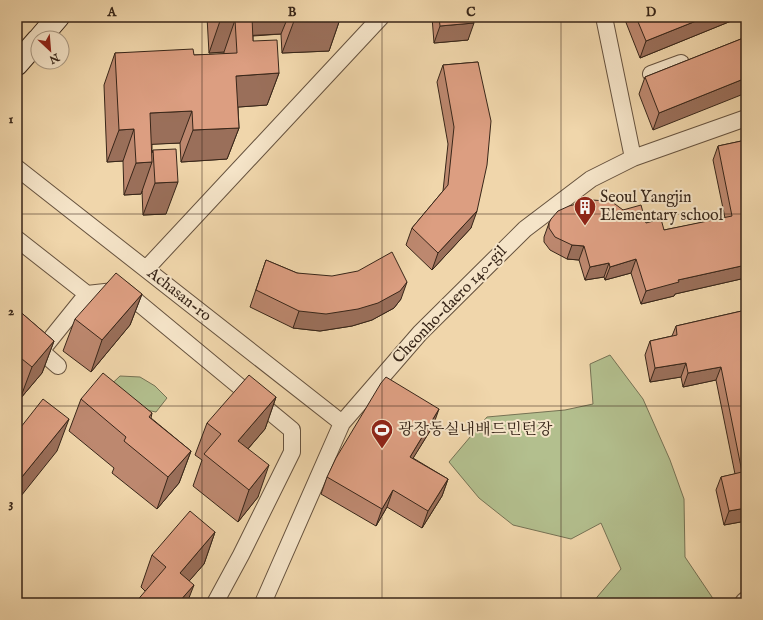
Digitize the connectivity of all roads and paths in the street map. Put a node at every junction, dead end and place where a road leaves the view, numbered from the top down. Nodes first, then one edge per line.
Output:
1 (58, 17) edge
2 (381, 17) edge
3 (604, 17) edge
4 (47, 30) edge
5 (30, 49) edge
6 (695, 58) edge
7 (17, 64) edge
8 (651, 74) edge
9 (746, 118) edge
10 (633, 158) junction
11 (17, 168) edge
12 (17, 239) edge
13 (146, 269) junction
14 (87, 294) junction
15 (58, 366) dead end
16 (342, 423) junction
17 (215, 603) edge
18 (263, 603) edge

1 - 4 main road
2 - 13 street
3 - 10 street
5 - 7 main road
6 - 8 street
9 - 10 street, Cheonho-daero 140-gil
10 - 16 street, Cheonho-daero 140-gil
11 - 13 street, Achasan-ro
12 - 14 street
13 - 16 street, Achasan-ro
14 - 15 street
14 - 17 street
16 - 18 street, Cheonho-daero 140-gil

